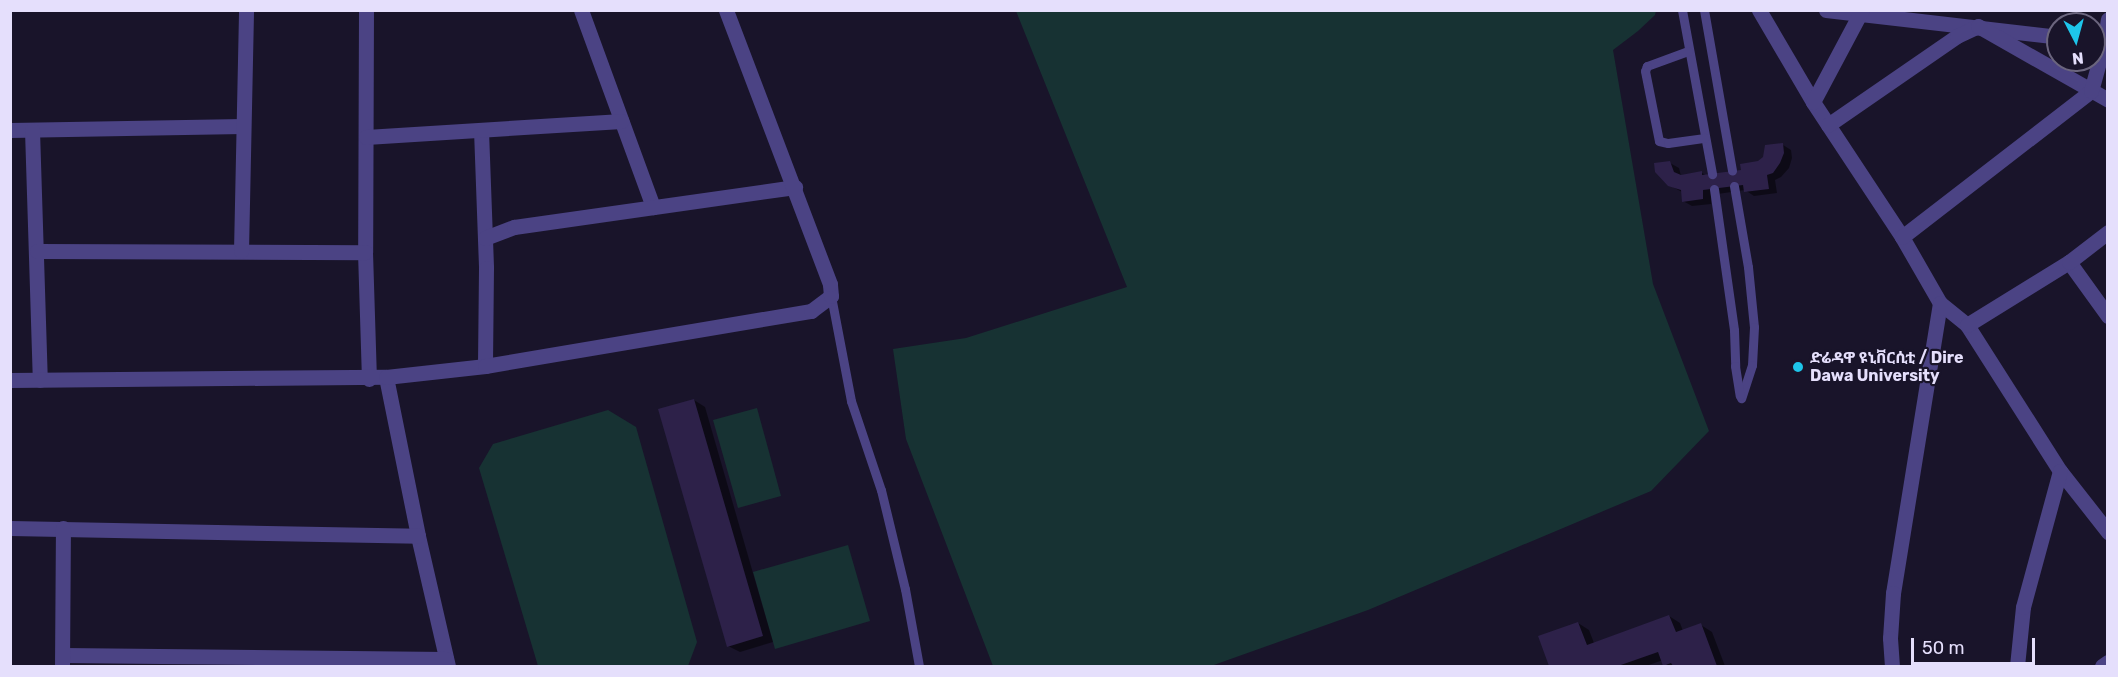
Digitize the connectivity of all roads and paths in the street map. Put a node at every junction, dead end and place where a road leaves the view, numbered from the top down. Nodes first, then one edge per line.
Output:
1 (246, 10) edge
2 (366, 10) edge
3 (581, 10) edge
4 (726, 10) edge
5 (1682, 10) edge
6 (1704, 10) edge
7 (1759, 10) edge
8 (1826, 10) edge
9 (1981, 10) edge
10 (1862, 13) edge
11 (1978, 26) junction
12 (2046, 35) edge
13 (1688, 51) junction
14 (2095, 72) edge
15 (2091, 91) junction
16 (2108, 100) edge
17 (1813, 102) junction
18 (621, 121) junction
19 (1828, 125) junction
20 (243, 126) junction
21 (10, 130) edge
22 (32, 130) junction
23 (481, 130) junction
24 (366, 137) junction
25 (1705, 138) junction
26 (1732, 171) dead end
27 (1712, 174) dead end
28 (1734, 186) dead end
29 (795, 187) junction
30 (1714, 189) dead end
31 (653, 207) junction
32 (2108, 232) edge
33 (1902, 237) junction
34 (485, 238) junction
35 (241, 251) junction
36 (37, 252) junction
37 (365, 252) junction
38 (2069, 262) junction
39 (831, 296) junction
40 (1940, 303) junction
41 (2108, 316) edge
42 (1967, 325) junction
43 (485, 366) junction
44 (386, 377) junction
45 (369, 379) junction
46 (10, 380) edge
47 (40, 380) junction
48 (2060, 471) junction
49 (10, 528) edge
50 (63, 528) junction
51 (2108, 532) edge
52 (418, 536) junction
53 (62, 661) edge
54 (2108, 662) edge
55 (347, 663) edge
56 (447, 663) edge
57 (918, 666) edge
58 (1892, 666) edge
59 (2017, 666) edge
60 (2102, 666) edge

1 - 20 street
2 - 24 street
3 - 18 street
4 - 29 street
5 - 13 lane
6 - 26 lane
7 - 17 street
8 - 10 street
9 - 11 street
10 - 11 street
10 - 17 street
11 - 12 street
11 - 15 street
11 - 19 street
13 - 25 lane
13 - 25 lane
14 - 15 street
15 - 16 street
15 - 33 street
17 - 19 street
18 - 23 street
18 - 31 street
19 - 33 street
20 - 22 street
20 - 35 street
21 - 22 street
22 - 36 street
23 - 24 street
23 - 34 street
24 - 37 street
25 - 27 lane
28 - 30 lane
29 - 31 street
29 - 39 street
31 - 34 street
32 - 38 street
33 - 40 street
34 - 43 street
35 - 36 street
35 - 37 street
36 - 47 street
37 - 45 street
38 - 41 street
38 - 42 street
39 - 43 street
39 - 57 lane
40 - 42 street
40 - 58 street
42 - 48 street
43 - 44 street
44 - 45 street
44 - 52 street
45 - 47 street
46 - 47 street
48 - 51 street
48 - 59 street
49 - 50 street
50 - 52 street
50 - 53 street
52 - 56 street
53 - 55 street
54 - 60 street
55 - 56 street

